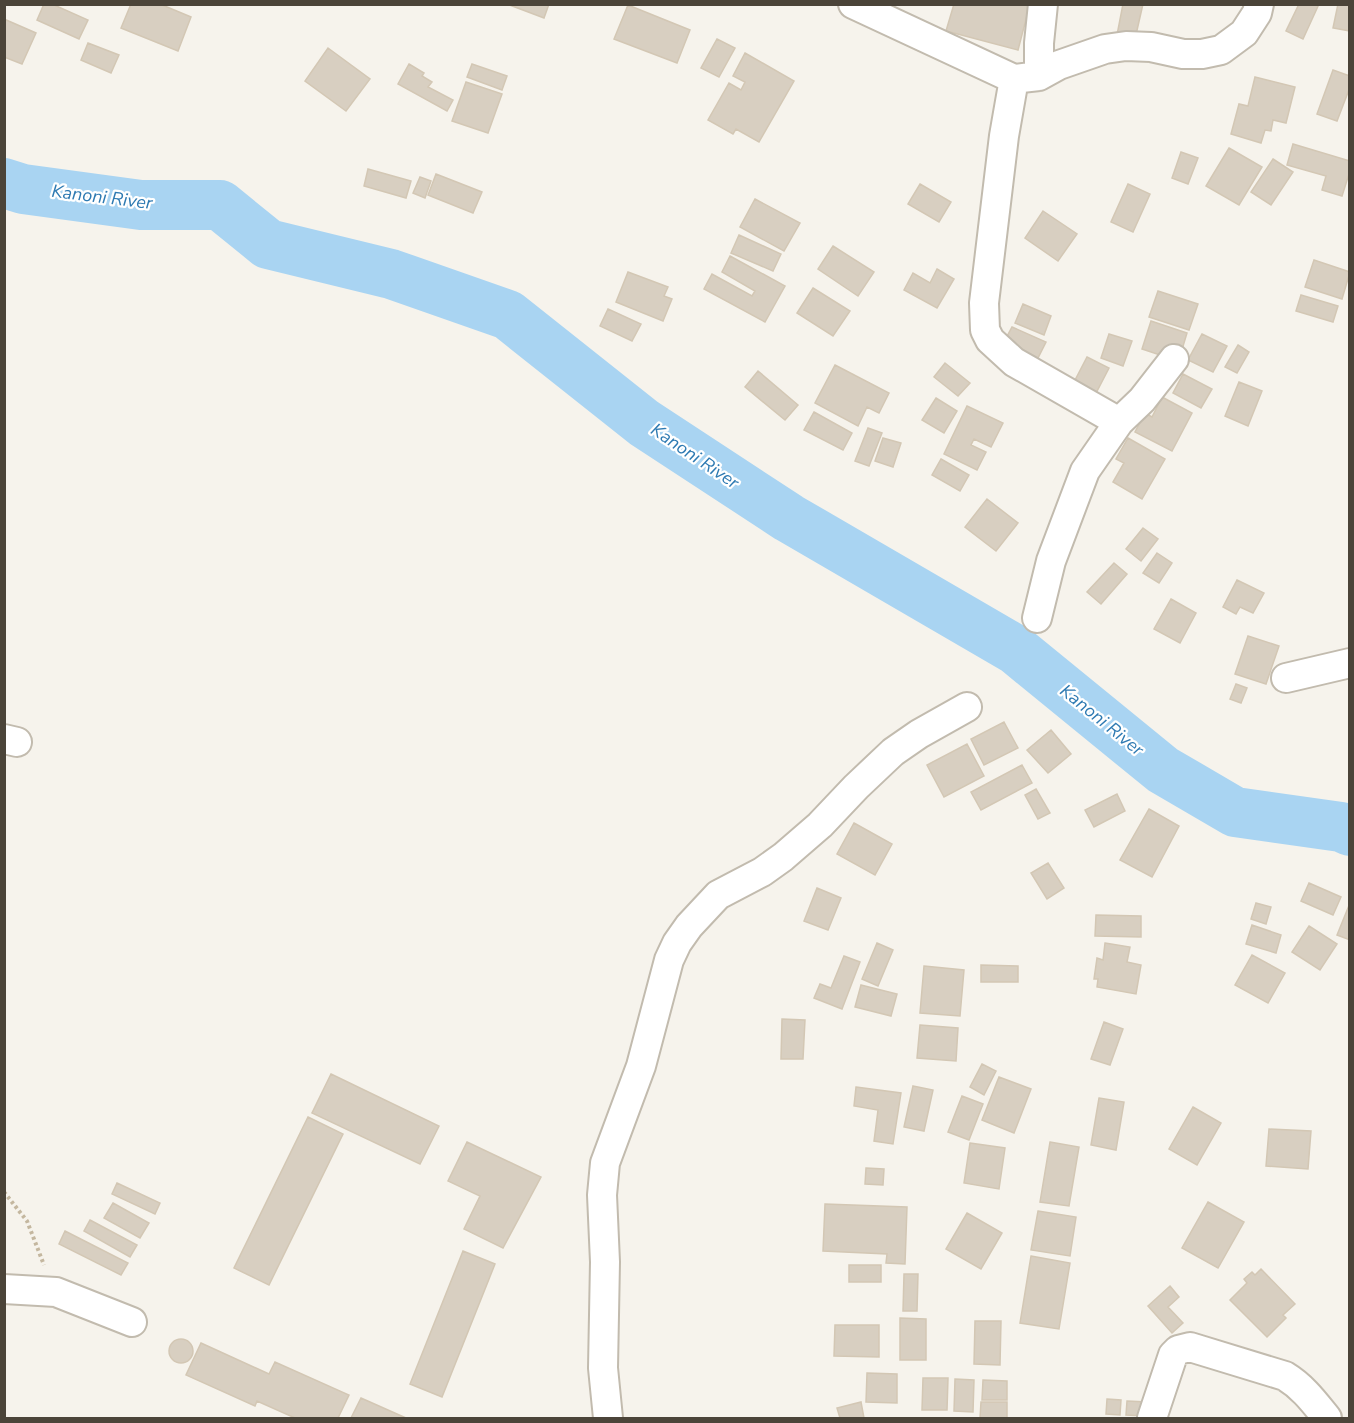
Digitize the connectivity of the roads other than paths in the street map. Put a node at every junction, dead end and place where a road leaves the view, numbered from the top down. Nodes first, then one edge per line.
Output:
1 (853, 4) edge
2 (1043, 4) edge
3 (1259, 4) edge
4 (1027, 78) junction
5 (1174, 359) dead end
6 (1119, 422) junction
7 (1037, 618) dead end
8 (1350, 663) edge
9 (1286, 678) dead end
10 (967, 707) dead end
11 (4, 1289) edge
12 (132, 1322) dead end
13 (608, 1419) edge
14 (1152, 1419) edge
15 (1327, 1419) edge

1 - 4 street
2 - 4 street
3 - 4 street
4 - 6 street
5 - 6 street
6 - 7 street
8 - 9 street
10 - 13 street
11 - 12 street
14 - 15 street

